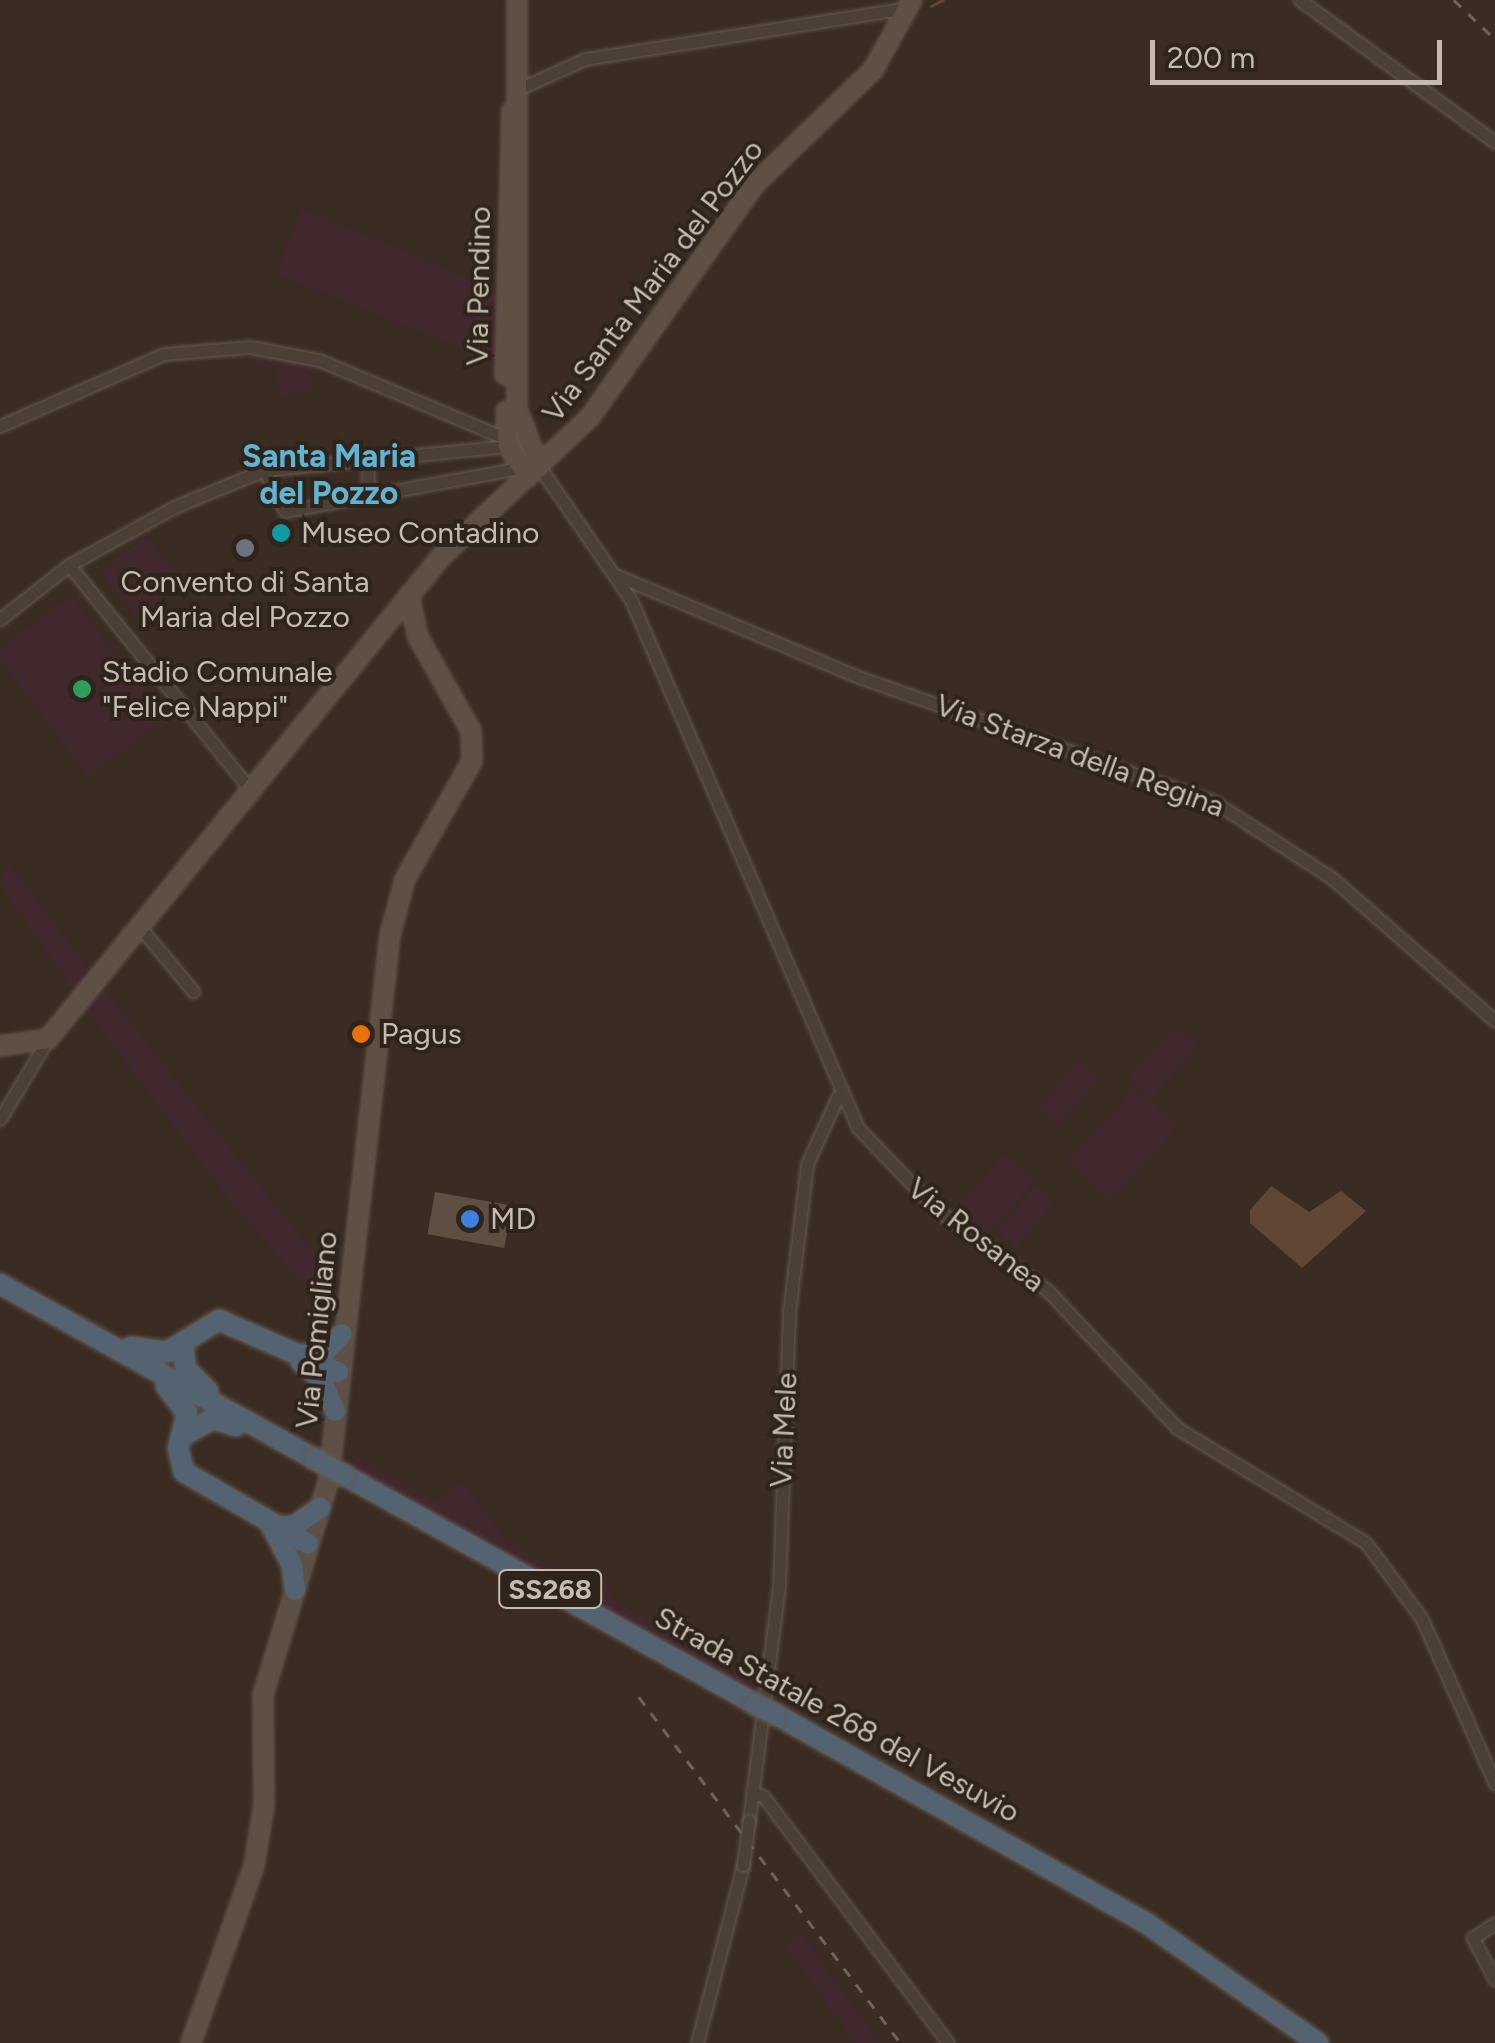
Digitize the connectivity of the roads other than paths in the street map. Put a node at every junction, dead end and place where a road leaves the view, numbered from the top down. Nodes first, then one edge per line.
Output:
1 (517, 0) edge
2 (1300, 0) edge
3 (909, 4) edge
4 (514, 90) junction
5 (1495, 142) edge
6 (0, 426) edge
7 (508, 442) junction
8 (367, 459) junction
9 (535, 467) junction
10 (264, 470) junction
11 (369, 496) junction
12 (70, 565) junction
13 (616, 575) junction
14 (409, 595) junction
15 (392, 616) junction
16 (0, 619) edge
17 (418, 637) junction
18 (252, 793) junction
19 (139, 926) junction
20 (193, 991) dead end
21 (1495, 1021) edge
22 (48, 1039) junction
23 (0, 1046) edge
24 (838, 1096) junction
25 (0, 1119) edge
26 (0, 1284) edge
27 (78, 1327) junction
28 (342, 1334) junction
29 (182, 1342) junction
30 (107, 1344) junction
31 (292, 1354) junction
32 (338, 1372) junction
33 (335, 1411) junction
34 (254, 1425) junction
35 (184, 1435) junction
36 (294, 1448) junction
37 (320, 1508) junction
38 (272, 1527) junction
39 (308, 1544) junction
40 (295, 1590) junction
41 (1495, 1784) edge
42 (752, 1791) junction
43 (1495, 1923) edge
44 (1495, 1980) edge
45 (191, 2043) edge
46 (696, 2043) edge
47 (948, 2043) edge
48 (1318, 2043) edge

1 - 4 street, Via Pendino
2 - 5 street
3 - 4 street
3 - 9 street, Via Santa Maria del Pozzo
4 - 7 street, Via Pendino
4 - 9 street, Via Pendino
6 - 7 street
7 - 8 street
7 - 9 street, Via Pendino
8 - 10 street
8 - 11 street
9 - 11 street
9 - 13 street, Via Rosanea
9 - 14 street, Via Santa Maria del Pozzo
10 - 11 street
10 - 12 street
12 - 16 street
12 - 18 street
13 - 21 street, Via Starza della Regina
13 - 24 street, Via Rosanea
14 - 15 street, Via Santa Maria del Pozzo
14 - 17 street, Via Pomigliano
15 - 17 street, Via Pomigliano
15 - 18 street, Via Santa Maria del Pozzo
17 - 28 street, Via Pomigliano
18 - 19 street, Via Santa Maria del Pozzo
19 - 20 street
19 - 22 street, Via Santa Maria del Pozzo
22 - 23 street
22 - 25 street
24 - 41 street, Via Rosanea
24 - 42 street, Via Mele
26 - 27 highway, SS268
27 - 29 highway
27 - 30 highway, SS268
28 - 31 highway
28 - 32 street, Via Pomigliano
29 - 31 highway
29 - 34 highway
30 - 34 highway, SS268
30 - 35 highway
31 - 32 highway
31 - 33 highway
32 - 33 street, Via Pomigliano
33 - 37 street, Via Pomigliano
34 - 36 highway, SS268
35 - 36 highway
35 - 38 highway
36 - 48 highway, Strada Statale 268 del Vesuvio / SS268, bridge
37 - 38 highway
37 - 39 street, Via Pomigliano
38 - 39 highway
38 - 40 highway
39 - 40 street, Via Pomigliano
40 - 45 street, Via Pomigliano
42 - 46 street, Via Mele, bridge
42 - 47 street
43 - 44 street

